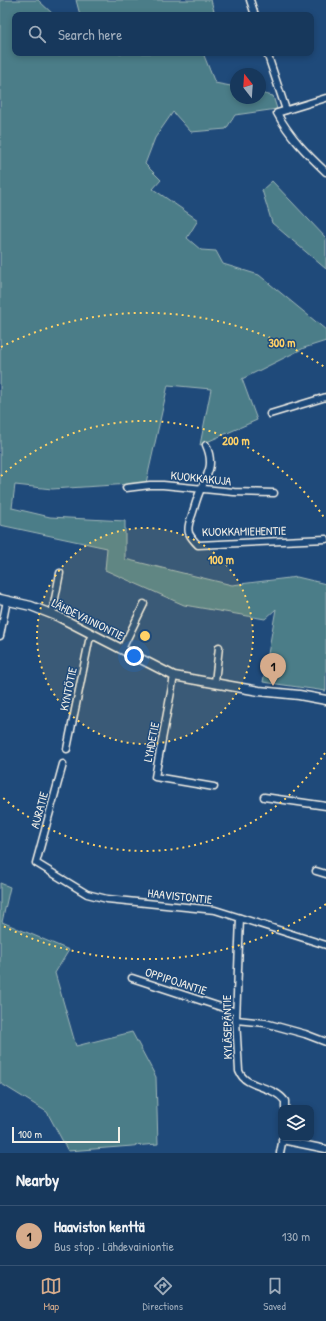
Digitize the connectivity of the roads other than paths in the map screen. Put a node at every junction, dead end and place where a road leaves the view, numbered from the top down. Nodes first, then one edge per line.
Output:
1 (250, 0) edge
2 (254, 12) edge
3 (268, 56) edge
4 (326, 98) edge
5 (286, 110) junction
6 (326, 172) edge
7 (326, 397) edge
8 (270, 414) dead end
9 (206, 444) dead end
10 (126, 488) dead end
11 (201, 490) junction
12 (274, 492) dead end
13 (326, 539) edge
14 (60, 573) dead end
15 (3, 600) edge
16 (144, 604) dead end
17 (52, 614) junction
18 (92, 635) junction
19 (0, 636) edge
20 (219, 648) dead end
21 (122, 649) junction
22 (174, 676) junction
23 (215, 682) junction
24 (326, 700) edge
25 (67, 749) dead end
26 (63, 764) dead end
27 (214, 787) dead end
28 (264, 797) dead end
29 (326, 806) edge
30 (36, 863) joint
31 (316, 871) dead end
32 (326, 874) edge
33 (240, 918) junction
34 (326, 945) edge
35 (132, 978) dead end
36 (236, 1012) junction
37 (236, 1020) junction
38 (326, 1042) edge
39 (285, 1105) edge
40 (282, 1141) edge
41 (291, 1141) edge
42 (326, 1149) edge
43 (280, 1153) edge

1 - 2 street
3 - 5 street
4 - 5 street
5 - 6 street
7 - 8 street
9 - 11 street, KUOKKAMIEHENTIE
10 - 11 street, KUOKKAKUJA
11 - 12 street, KUOKKAKUJA
11 - 13 street, KUOKKAMIEHENTIE
14 - 17 street
15 - 17 street, LÄHDEVAINIONTIE
15 - 19 street
16 - 21 street
17 - 18 street, LÄHDEVAINIONTIE
18 - 21 street, LÄHDEVAINIONTIE
18 - 25 street, KYNTÖTIE
20 - 23 street
21 - 22 street, LÄHDEVAINIONTIE
22 - 23 street, LÄHDEVAINIONTIE
22 - 27 street, LYHDETIE
23 - 24 street, LÄHDEVAINIONTIE
26 - 30 street, AURATIE
28 - 29 street
30 - 33 street, HAAVISTONTIE
31 - 32 street
33 - 34 street, HAAVISTONTIE
33 - 36 street, KYLÄSEPÄNTIE
35 - 36 street, OPPIPOJANTIE
36 - 37 street, KYLÄSEPÄNTIE
37 - 38 street
37 - 39 street, KYLÄSEPÄNTIE
40 - 43 street
41 - 42 street

